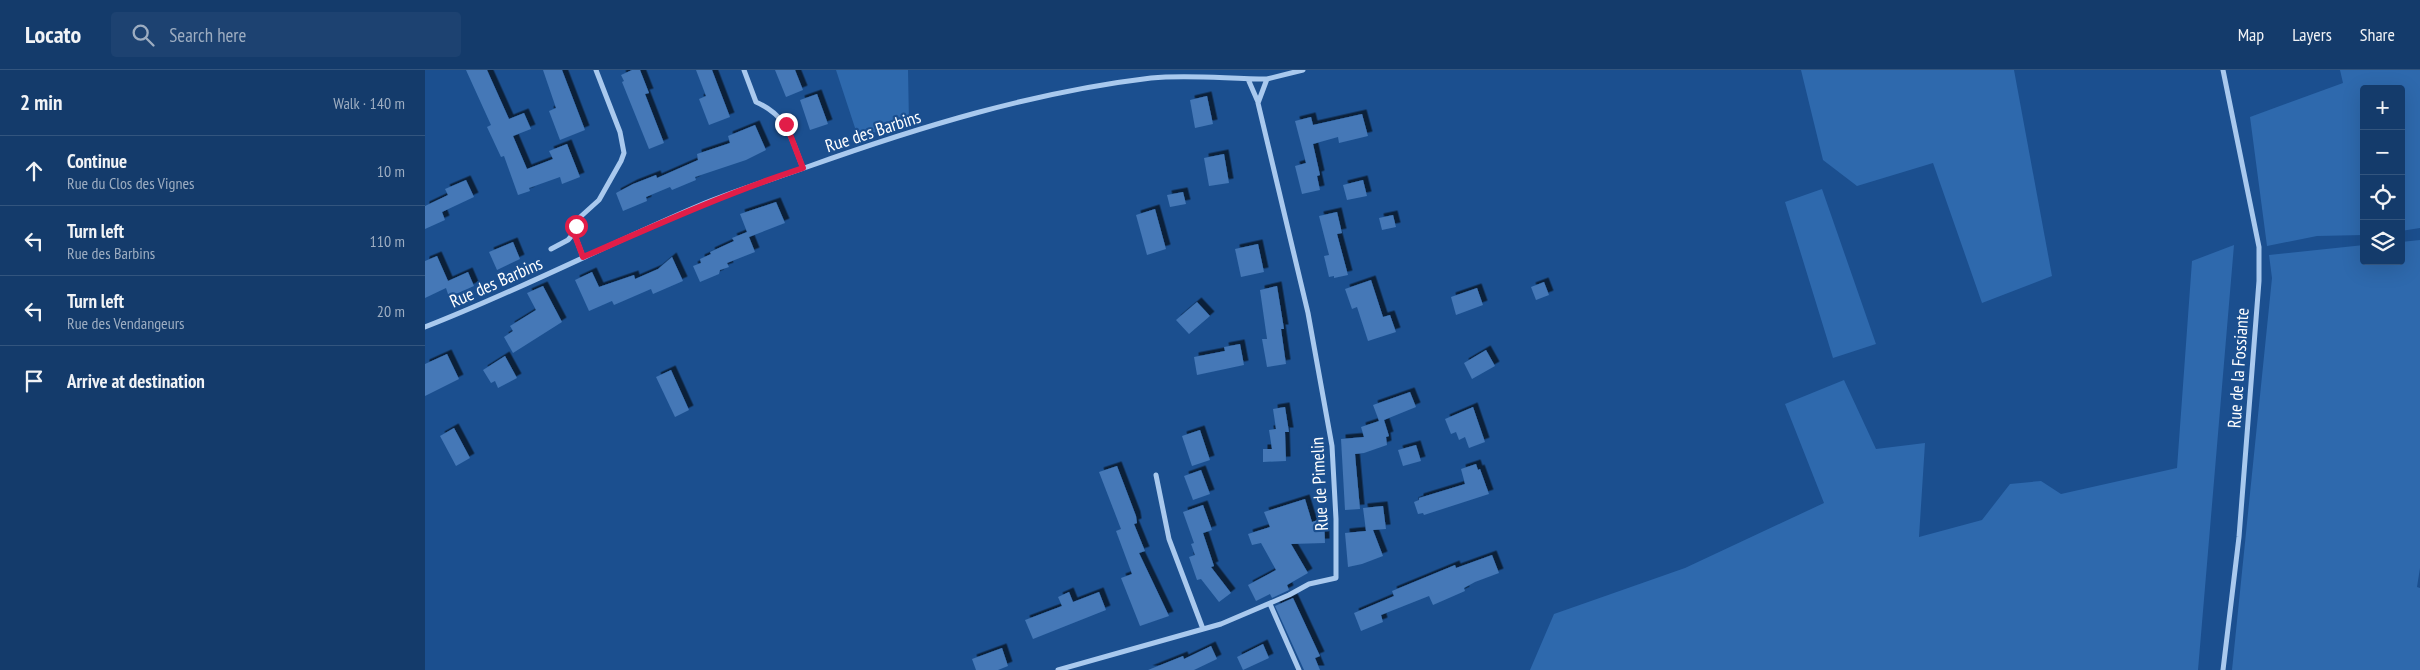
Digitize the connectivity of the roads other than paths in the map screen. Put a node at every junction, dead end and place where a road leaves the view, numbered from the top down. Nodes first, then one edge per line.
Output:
1 (596, 70) edge
2 (744, 70) edge
3 (1303, 70) edge
4 (2223, 70) edge
5 (1248, 79) junction
6 (1267, 79) junction
7 (1258, 103) junction
8 (803, 168) junction
9 (574, 233) junction
10 (551, 250) dead end
11 (583, 257) junction
12 (425, 327) edge
13 (1156, 475) dead end
14 (1270, 604) junction
15 (1203, 629) junction
16 (1058, 670) edge
17 (1299, 670) edge
18 (2223, 670) edge

1 - 9 street
2 - 8 street
3 - 6 street
4 - 18 street, Rue de la Fossiante
5 - 6 street, Rue des Barbins
5 - 7 street, Rue de Pimelin
5 - 8 street, Rue des Barbins
6 - 7 street
7 - 14 street, Rue de Pimelin
8 - 11 street, Rue des Barbins
9 - 10 street
9 - 11 street
11 - 12 street, Rue des Barbins
13 - 15 street
14 - 15 street, Rue de Pimelin
14 - 17 street
15 - 16 street, Rue de Pimelin

